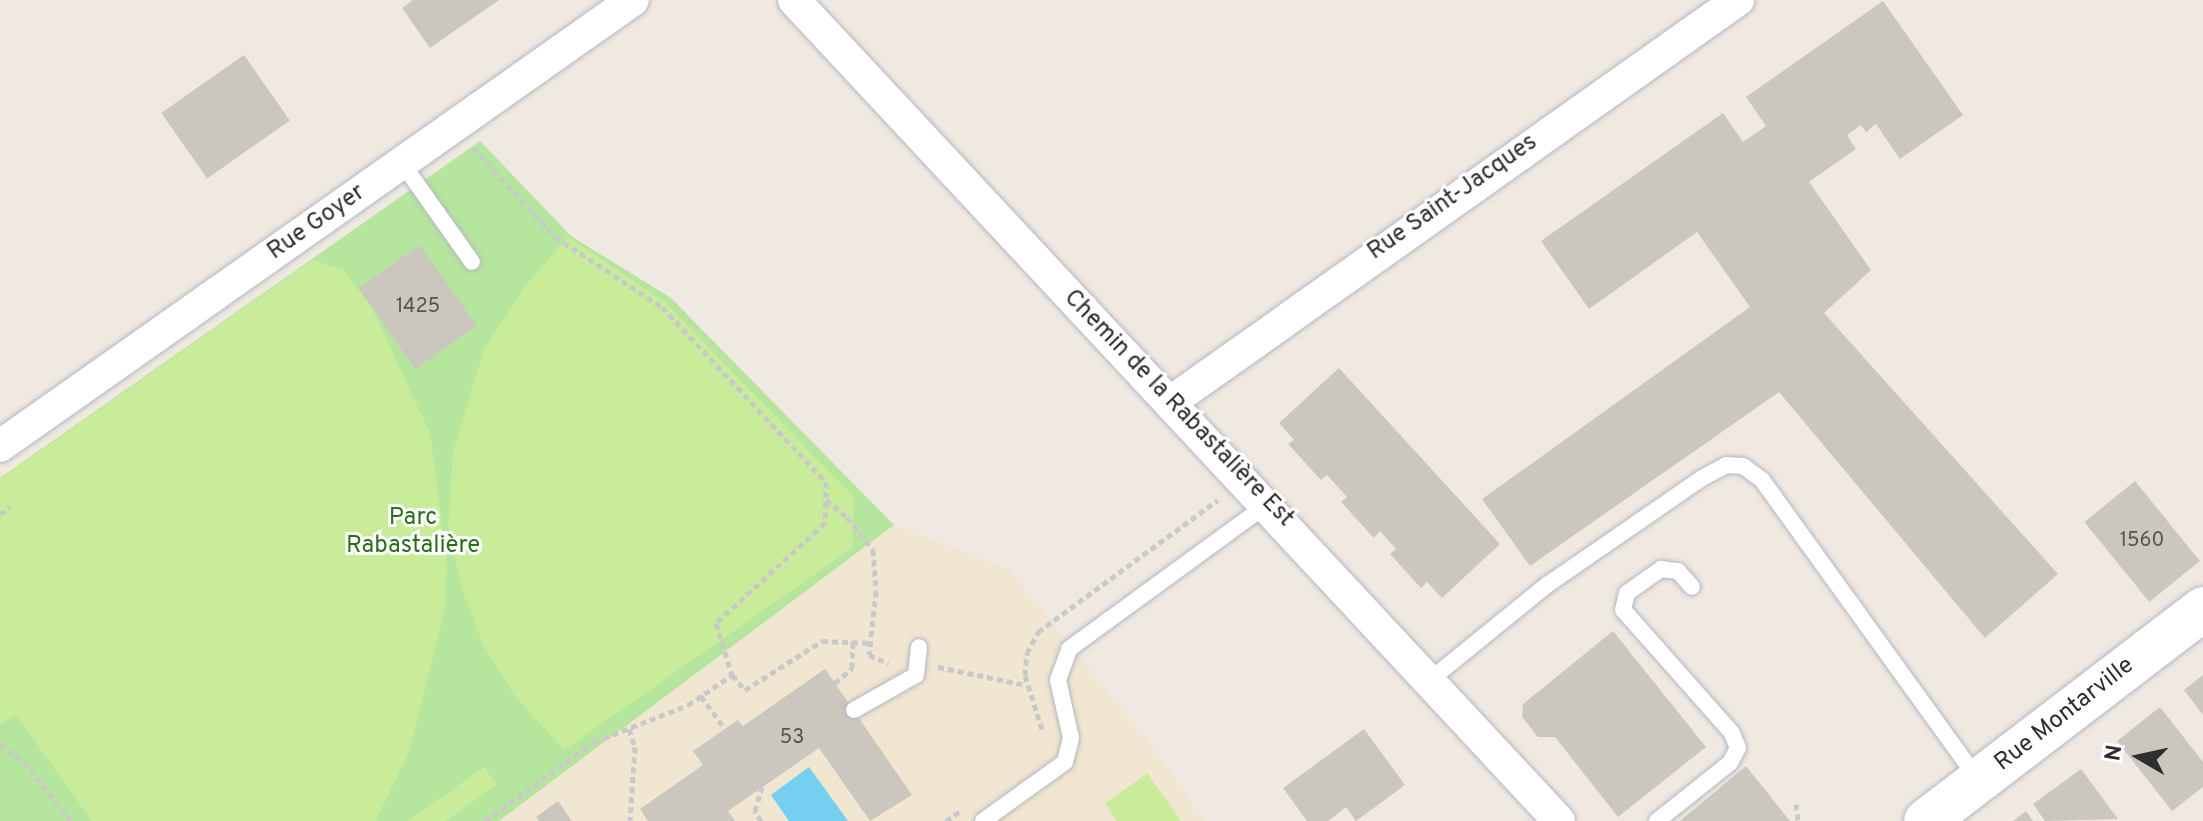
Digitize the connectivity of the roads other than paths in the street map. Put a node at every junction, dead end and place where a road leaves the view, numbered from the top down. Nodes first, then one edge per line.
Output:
1 (633, 0) edge
2 (794, 0) edge
3 (1738, 0) edge
4 (402, 163) junction
5 (472, 262) dead end
6 (1172, 401) junction
7 (0, 446) edge
8 (1268, 504) junction
9 (1692, 587) dead end
10 (2203, 609) edge
11 (919, 647) dead end
12 (1430, 680) junction
13 (854, 710) dead end
14 (1979, 781) junction
15 (983, 821) edge
16 (1559, 821) edge
17 (1657, 821) edge
18 (1926, 821) edge

1 - 4 street, Rue Goyer
2 - 6 street, Chemin de la Rabastalière Est
3 - 6 street, Rue Saint-Jacques
4 - 5 lane
4 - 7 street, Rue Goyer
6 - 8 street, Chemin de la Rabastalière Est
8 - 12 street, Chemin de la Rabastalière Est
8 - 15 lane
9 - 17 lane
10 - 14 street, Rue Montarville
11 - 13 lane
12 - 14 lane
12 - 16 street, Chemin de la Rabastalière Est
14 - 18 street, Rue Montarville

